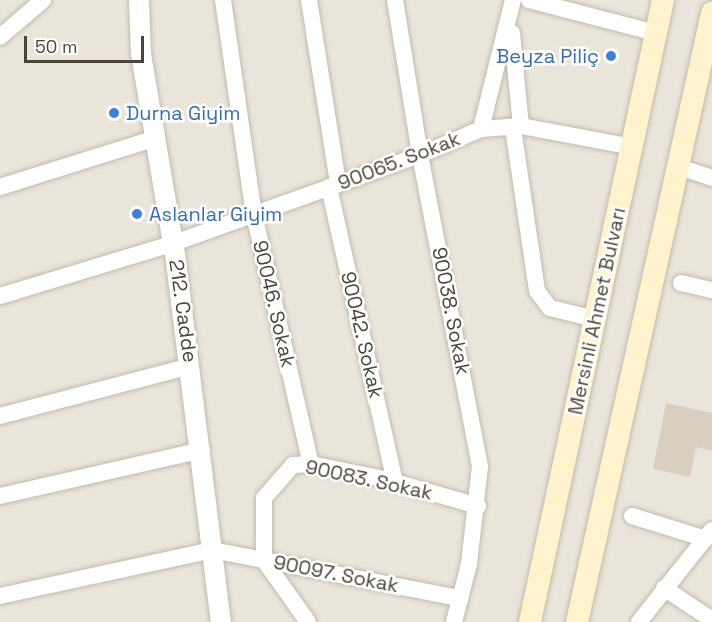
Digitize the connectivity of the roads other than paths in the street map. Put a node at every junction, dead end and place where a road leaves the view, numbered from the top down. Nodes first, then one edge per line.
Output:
1 (43, 0) edge
2 (139, 0) edge
3 (223, 0) edge
4 (309, 0) edge
5 (395, 0) edge
6 (513, 0) edge
7 (528, 0) edge
8 (663, 0) edge
9 (712, 13) edge
10 (511, 18) junction
11 (656, 33) junction
12 (0, 37) edge
13 (517, 127) junction
14 (481, 129) junction
15 (156, 138) junction
16 (632, 147) junction
17 (420, 155) junction
18 (679, 167) junction
19 (712, 178) edge
20 (334, 186) junction
21 (0, 187) edge
22 (254, 214) junction
23 (174, 243) junction
24 (681, 283) dead end
25 (712, 290) edge
26 (0, 296) edge
27 (595, 319) junction
28 (190, 366) junction
29 (0, 416) edge
30 (202, 450) junction
31 (311, 464) junction
32 (395, 482) junction
33 (0, 496) edge
34 (478, 506) junction
35 (632, 516) dead end
36 (709, 535) edge
37 (212, 550) junction
38 (264, 560) junction
39 (664, 588) junction
40 (0, 596) edge
41 (460, 598) junction
42 (712, 620) edge
43 (221, 622) edge
44 (308, 622) edge
45 (454, 622) edge
46 (530, 622) edge
47 (577, 622) edge
48 (639, 622) edge

1 - 12 street
2 - 15 street, 212. Cadde
3 - 22 street, 90046. Sokak
4 - 20 street, 90042. Sokak
5 - 17 street, 90038. Sokak
6 - 10 street
7 - 11 street
8 - 11 main road, Mersinli Ahmet Bulvarı
9 - 18 main road
10 - 13 street
10 - 14 street
11 - 16 main road, Mersinli Ahmet Bulvarı
13 - 14 street, 90065. Sokak
13 - 16 street, 90065. Sokak
13 - 27 street
14 - 17 street, 90065. Sokak
15 - 21 street
15 - 23 street, 212. Cadde
16 - 27 main road, Mersinli Ahmet Bulvarı
17 - 20 street, 90065. Sokak
17 - 34 street, 90038. Sokak
18 - 19 street
18 - 47 main road
20 - 22 street, 90065. Sokak
20 - 32 street, 90042. Sokak
22 - 23 street, 90065. Sokak
22 - 31 street, 90046. Sokak
23 - 26 street, 90065. Sokak
23 - 28 street, 212. Cadde
24 - 25 street
27 - 46 main road, Mersinli Ahmet Bulvarı
28 - 29 street
28 - 30 street, 212. Cadde
30 - 33 street
30 - 37 street, 212. Cadde
31 - 32 street, 90083. Sokak
31 - 38 street, 90083. Sokak
32 - 34 street, 90083. Sokak
34 - 41 street, 90038. Sokak
35 - 36 street
36 - 39 street
37 - 38 street, 90097. Sokak
37 - 40 street
37 - 43 street, 212. Cadde
38 - 41 street, 90097. Sokak
38 - 44 street
39 - 42 street
39 - 48 street
41 - 45 street, 90038. Sokak

